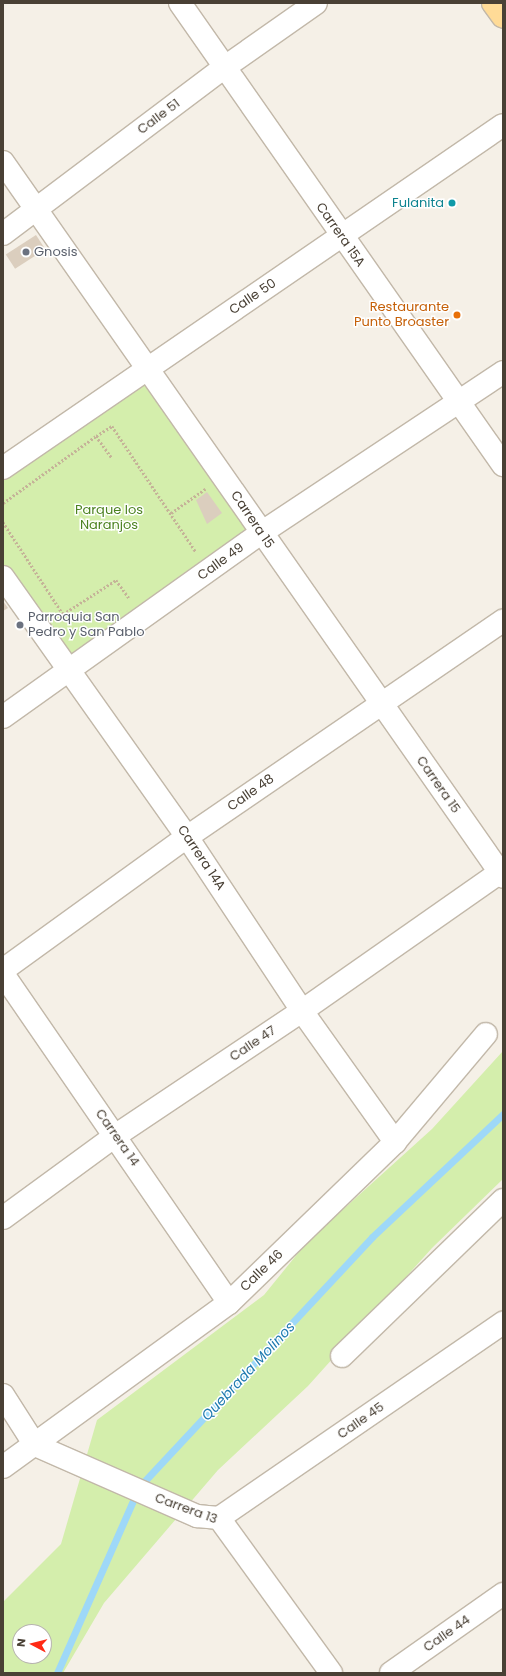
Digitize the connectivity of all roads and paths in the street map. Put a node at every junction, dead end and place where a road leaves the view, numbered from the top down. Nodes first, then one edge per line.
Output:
1 (180, 3) edge
2 (316, 3) edge
3 (493, 3) edge
4 (503, 17) edge
5 (225, 67) junction
6 (503, 125) edge
7 (3, 162) edge
8 (37, 210) junction
9 (3, 234) edge
10 (341, 237) junction
11 (146, 370) junction
12 (503, 372) edge
13 (459, 402) junction
14 (96, 436) junction
15 (112, 458) dead end
16 (503, 465) edge
17 (3, 468) edge
18 (223, 476) junction
19 (3, 503) edge
20 (171, 514) junction
21 (3, 522) edge
22 (261, 533) junction
23 (200, 549) dead end
24 (196, 552) junction
25 (190, 556) dead end
26 (3, 577) edge
27 (136, 595) dead end
28 (503, 621) edge
29 (69, 673) junction
30 (380, 704) junction
31 (3, 718) edge
32 (187, 837) junction
33 (502, 873) edge
34 (3, 970) edge
35 (3, 974) edge
36 (302, 1012) junction
37 (486, 1034) dead end
38 (115, 1136) junction
39 (394, 1142) junction
40 (502, 1205) edge
41 (3, 1218) edge
42 (229, 1303) junction
43 (503, 1323) edge
44 (342, 1356) dead end
45 (3, 1395) edge
46 (34, 1445) junction
47 (3, 1467) edge
48 (219, 1518) junction
49 (503, 1594) edge
50 (330, 1673) edge
51 (391, 1673) edge

1 - 5 street, Carrera 15A
2 - 5 street, Calle 51
3 - 4 main road
5 - 8 street, Calle 51
5 - 10 street, Carrera 15A
6 - 10 street, Calle 50
7 - 8 street, Carrera 15
8 - 9 street, Calle 51
8 - 11 street, Carrera 15
10 - 11 street, Calle 50
10 - 13 street, Carrera 15A
11 - 17 street, Calle 50
11 - 18 street, Carrera 15
12 - 13 street, Calle 49
13 - 16 street, Carrera 15A
13 - 22 street, Calle 49
14 - 15 path
14 - 19 path
14 - 20 path
18 - 20 path
18 - 22 street, Carrera 15
20 - 24 path
21 - 27 path
22 - 29 street, Calle 49
22 - 30 street, Carrera 15
23 - 24 path
24 - 25 path
26 - 29 street, Carrera 14A
28 - 30 street, Calle 48
29 - 31 street, Calle 49
29 - 32 street, Carrera 14A
30 - 32 street, Calle 48
30 - 33 street, Carrera 15
32 - 34 street, Calle 48
32 - 36 street, Carrera 14A
33 - 36 street, Calle 47
35 - 38 street, Carrera 14
36 - 38 street, Calle 47
36 - 39 street, Carrera 14A
37 - 39 street, Calle 46
38 - 41 street, Calle 47
38 - 42 street, Carrera 14
39 - 42 street, Calle 46
40 - 44 street
42 - 46 street, Calle 46
43 - 48 street, Calle 45
45 - 46 street
46 - 47 street, Calle 46
46 - 48 street, Carrera 13
48 - 50 street, Carrera 13
49 - 51 street, Calle 44

